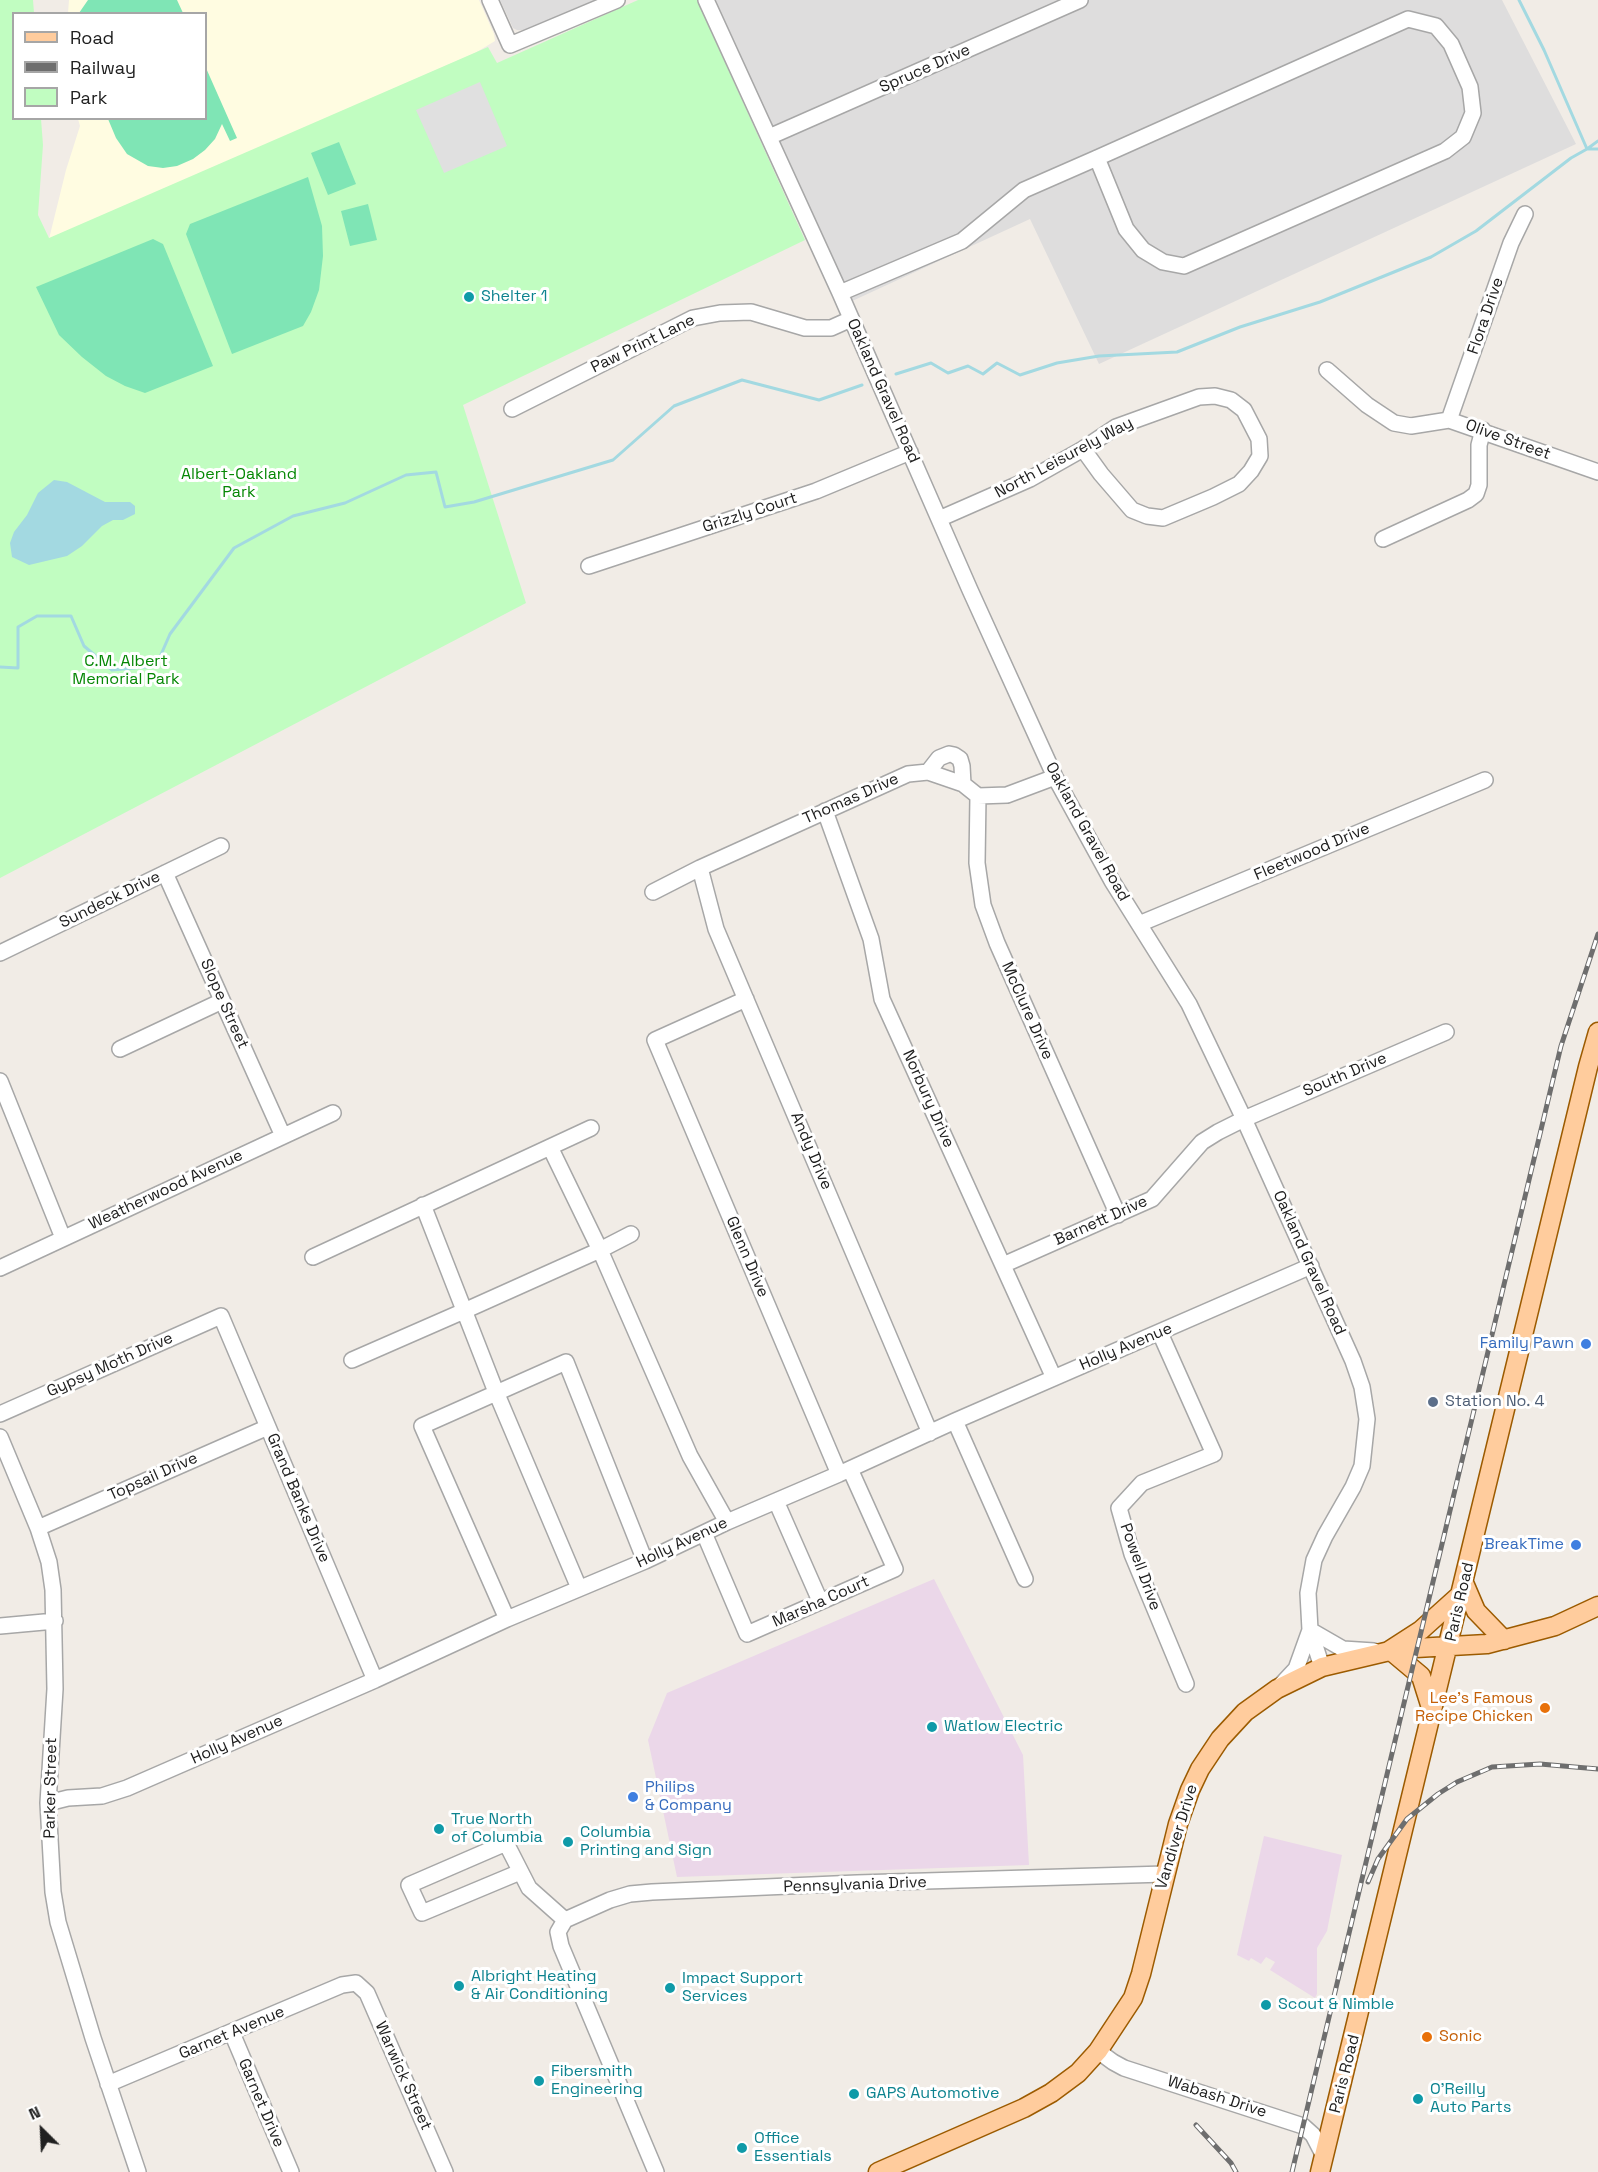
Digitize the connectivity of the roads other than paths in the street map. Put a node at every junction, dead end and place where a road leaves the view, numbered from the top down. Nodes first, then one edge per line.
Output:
1 (490, 0) edge
2 (617, 0) edge
3 (706, 0) edge
4 (1080, 0) edge
5 (769, 137) junction
6 (1097, 158) junction
7 (1526, 214) dead end
8 (840, 293) junction
9 (851, 319) junction
10 (1327, 370) dead end
11 (512, 409) dead end
12 (1449, 420) junction
13 (1483, 430) junction
14 (1083, 449) junction
15 (910, 452) junction
16 (1598, 471) edge
17 (939, 519) junction
18 (1383, 539) dead end
19 (589, 566) dead end
20 (928, 772) junction
21 (1055, 777) junction
22 (1485, 780) dead end
23 (963, 784) junction
24 (978, 796) junction
25 (825, 811) junction
26 (221, 846) dead end
27 (700, 868) junction
28 (165, 873) junction
29 (653, 892) dead end
30 (1139, 924) junction
31 (0, 953) edge
32 (746, 999) junction
33 (222, 1000) junction
34 (1446, 1032) dead end
35 (1598, 1032) edge
36 (120, 1049) dead end
37 (0, 1081) edge
38 (333, 1113) dead end
39 (1244, 1119) junction
40 (591, 1128) dead end
41 (283, 1136) junction
42 (550, 1147) junction
43 (423, 1205) junction
44 (1118, 1215) junction
45 (631, 1234) dead end
46 (63, 1238) junction
47 (600, 1250) junction
48 (313, 1257) dead end
49 (1003, 1265) junction
50 (1311, 1266) junction
51 (0, 1268) edge
52 (464, 1311) junction
53 (221, 1316) joint
54 (1161, 1333) junction
55 (352, 1360) dead end
56 (1054, 1378) junction
57 (496, 1392) junction
58 (0, 1414) edge
59 (955, 1421) junction
60 (268, 1427) junction
61 (930, 1433) junction
62 (0, 1437) edge
63 (844, 1472) junction
64 (776, 1501) junction
65 (727, 1522) junction
66 (38, 1528) junction
67 (704, 1533) junction
68 (645, 1561) junction
69 (895, 1569) joint
70 (1025, 1579) dead end
71 (579, 1588) junction
72 (1462, 1588) junction
73 (820, 1601) junction
74 (1598, 1606) edge
75 (507, 1618) junction
76 (55, 1621) junction
77 (0, 1626) edge
78 (1310, 1630) junction
79 (1504, 1640) junction
80 (1449, 1647) junction
81 (1386, 1651) junction
82 (1322, 1667) junction
83 (375, 1680) junction
84 (1186, 1684) dead end
85 (1277, 1689) junction
86 (1433, 1713) junction
87 (48, 1803) junction
88 (520, 1872) junction
89 (1165, 1874) junction
90 (561, 1926) junction
91 (356, 1983) joint
92 (232, 2033) junction
93 (1098, 2051) junction
94 (108, 2084) junction
95 (1322, 2164) edge
96 (889, 2170) edge
97 (138, 2172) edge
98 (291, 2172) edge
99 (445, 2172) edge
100 (656, 2172) edge

1 - 2 street
3 - 5 street, Oakland Gravel Road
4 - 5 street, Spruce Drive
5 - 8 street, Oakland Gravel Road
6 - 6 street
6 - 8 street
7 - 12 street, Flora Drive
8 - 9 street, Oakland Gravel Road
9 - 11 street, Paw Print Lane
9 - 15 street, Oakland Gravel Road
10 - 12 street, Olive Street
12 - 13 street, Olive Street
13 - 16 street, Olive Street
13 - 18 street
14 - 14 street, North Leisurely Way
14 - 17 street, North Leisurely Way
15 - 17 street, Oakland Gravel Road
15 - 19 street, Grizzly Court
17 - 21 street, Oakland Gravel Road
20 - 23 street
20 - 23 street
20 - 25 street, Thomas Drive
21 - 24 street
21 - 30 street, Oakland Gravel Road
22 - 30 street, Fleetwood Drive
23 - 24 street
24 - 44 street, McClure Drive
25 - 27 street, Thomas Drive
25 - 49 street, Norbury Drive
26 - 28 street, Sundeck Drive
27 - 29 street, Thomas Drive
27 - 32 street, Andy Drive
28 - 31 street, Sundeck Drive
28 - 33 street, Slope Street
30 - 39 street, Oakland Gravel Road
32 - 61 street, Andy Drive
32 - 63 street, Glenn Drive
33 - 36 street
33 - 41 street, Slope Street
34 - 39 street, South Drive
35 - 72 main road, Paris Road
37 - 46 street
38 - 41 street, Weatherwood Avenue
39 - 44 street, Barnett Drive
39 - 50 street, Oakland Gravel Road
40 - 42 street
41 - 46 street, Weatherwood Avenue
42 - 43 street
42 - 47 street
43 - 48 street
43 - 52 street
44 - 49 street, Barnett Drive
45 - 47 street
46 - 51 street, Weatherwood Avenue
47 - 52 street
47 - 65 street
49 - 56 street, Norbury Drive
50 - 54 street, Holly Avenue
50 - 78 street, Oakland Gravel Road
52 - 55 street
52 - 57 street
53 - 58 street, Gypsy Moth Drive
53 - 60 street, Grand Banks Drive
54 - 56 street, Holly Avenue
54 - 84 street, Powell Drive
56 - 59 street, Holly Avenue
57 - 68 street
57 - 71 street
57 - 75 street
59 - 61 street, Holly Avenue
59 - 70 street
60 - 66 street, Topsail Drive
60 - 83 street, Grand Banks Drive
61 - 63 street, Holly Avenue
62 - 66 street, Parker Street
63 - 64 street, Holly Avenue
63 - 69 street, Glenn Drive
64 - 65 street, Holly Avenue
64 - 73 street
65 - 67 street, Holly Avenue
66 - 76 street, Parker Street
67 - 68 street, Holly Avenue
67 - 73 street, Marsha Court
68 - 71 street, Holly Avenue
69 - 73 street, Marsha Court
71 - 75 street, Holly Avenue
72 - 79 main road
72 - 80 main road, Paris Road
72 - 81 main road
74 - 79 main road, Vandiver Drive
75 - 83 street, Holly Avenue
76 - 77 street
76 - 87 street, Parker Street
78 - 81 street
78 - 82 street, Oakland Gravel Road
78 - 85 street
79 - 80 main road, Vandiver Drive
80 - 81 main road, Vandiver Drive
80 - 86 main road, Paris Road
81 - 82 main road, Vandiver Drive
81 - 86 main road
82 - 85 main road, Vandiver Drive
83 - 87 street, Holly Avenue
85 - 89 main road, Vandiver Drive
86 - 95 main road, Paris Road
87 - 94 street, Parker Street
88 - 88 street
88 - 90 street
89 - 90 street, Pennsylvania Drive
89 - 93 main road, Vandiver Drive
90 - 100 street
91 - 92 street, Garnet Avenue
91 - 99 street, Warwick Street
92 - 94 street, Garnet Avenue
92 - 98 street, Garnet Drive
93 - 95 street, Wabash Drive
93 - 96 main road, Vandiver Drive
94 - 97 street, Parker Street

